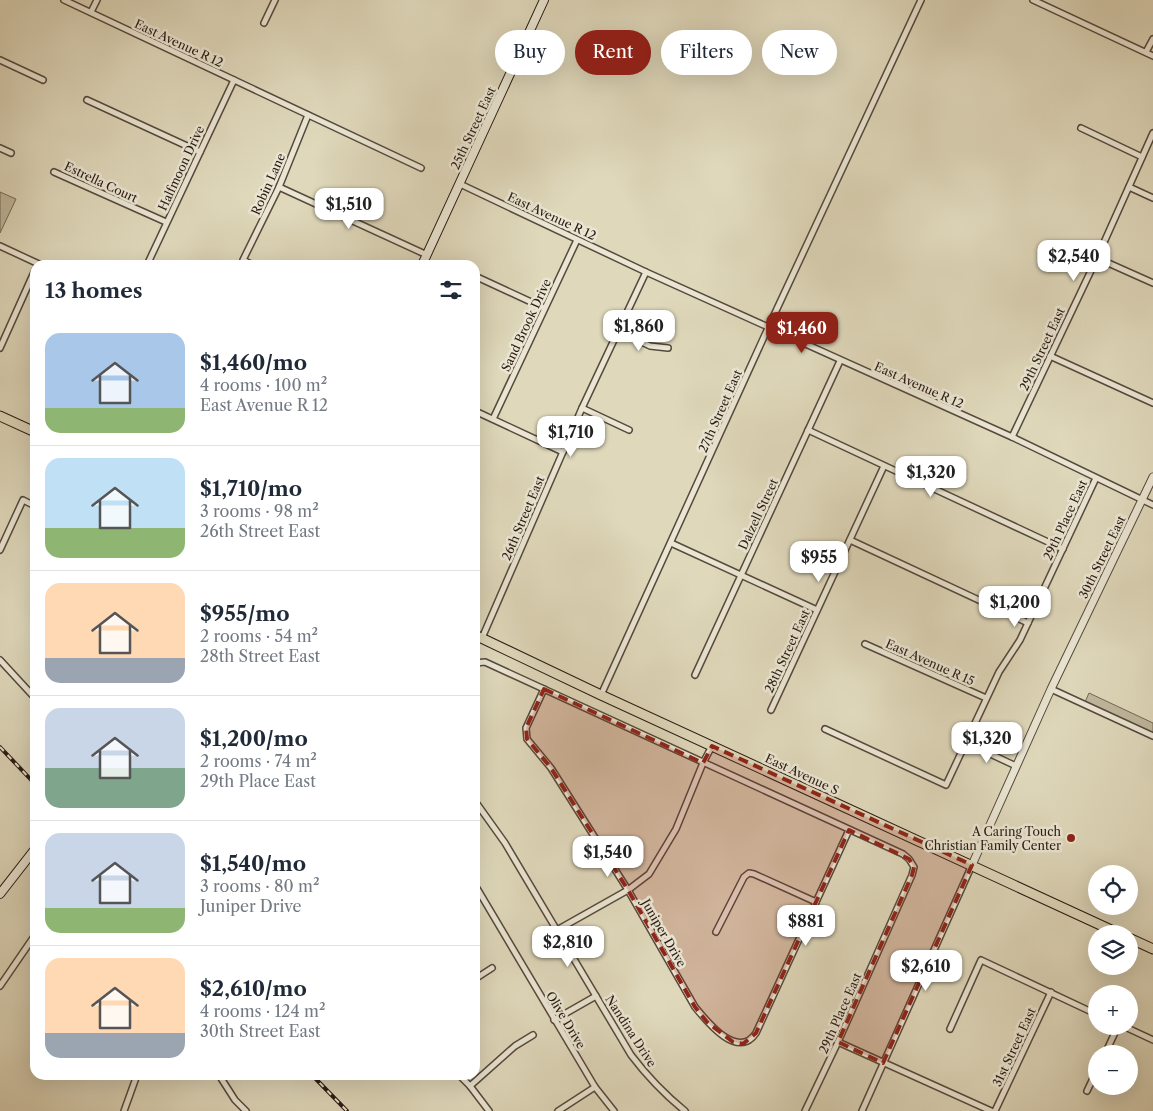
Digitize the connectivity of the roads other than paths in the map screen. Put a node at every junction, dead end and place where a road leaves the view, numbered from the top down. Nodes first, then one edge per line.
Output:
1 (64, 0) edge
2 (96, 0) edge
3 (274, 0) edge
4 (544, 0) edge
5 (921, 0) edge
6 (1032, 0) edge
7 (91, 12) junction
8 (264, 23) dead end
9 (1153, 39) edge
10 (1146, 52) junction
11 (1153, 56) edge
12 (0, 60) edge
13 (43, 80) dead end
14 (234, 80) junction
15 (86, 100) dead end
16 (308, 115) junction
17 (1082, 128) dead end
18 (1153, 133) edge
19 (0, 148) edge
20 (200, 152) junction
21 (11, 153) dead end
22 (1142, 157) junction
23 (421, 168) dead end
24 (54, 172) dead end
25 (460, 184) junction
26 (279, 187) junction
27 (1129, 187) junction
28 (1153, 198) edge
29 (166, 222) junction
30 (577, 240) junction
31 (0, 246) edge
32 (427, 255) junction
33 (1097, 258) junction
34 (30, 260) edge
35 (149, 260) edge
36 (244, 260) edge
37 (424, 260) edge
38 (646, 272) junction
39 (30, 281) edge
40 (480, 281) edge
41 (1153, 283) edge
42 (544, 308) junction
43 (768, 328) junction
44 (618, 331) junction
45 (0, 348) edge
46 (668, 348) dead end
47 (1050, 356) junction
48 (840, 360) junction
49 (1153, 403) edge
50 (582, 408) junction
51 (480, 413) edge
52 (0, 416) edge
53 (493, 419) junction
54 (30, 430) edge
55 (629, 430) dead end
56 (808, 430) junction
57 (1012, 438) junction
58 (563, 452) junction
59 (884, 466) junction
60 (1153, 477) edge
61 (1096, 478) junction
62 (1142, 500) junction
63 (30, 504) edge
64 (1153, 505) edge
65 (850, 540) junction
66 (671, 543) junction
67 (1063, 549) junction
68 (0, 550) edge
69 (741, 575) junction
70 (817, 610) junction
71 (1028, 623) junction
72 (480, 632) edge
73 (480, 637) edge
74 (865, 644) dead end
75 (0, 660) edge
76 (480, 662) edge
77 (695, 675) dead end
78 (544, 689) junction
79 (1051, 690) junction
80 (30, 693) edge
81 (601, 695) junction
82 (986, 698) junction
83 (771, 710) dead end
84 (825, 729) dead end
85 (1153, 736) edge
86 (967, 743) junction
87 (712, 746) junction
88 (703, 763) junction
89 (1016, 766) junction
90 (480, 809) edge
91 (849, 830) junction
92 (29, 856) edge
93 (972, 865) junction
94 (628, 890) junction
95 (0, 894) edge
96 (480, 894) edge
97 (816, 902) junction
98 (1101, 925) edge
99 (557, 930) junction
100 (716, 932) dead end
101 (30, 942) edge
102 (1138, 942) edge
103 (1153, 949) edge
104 (492, 968) dead end
105 (480, 976) edge
106 (0, 986) edge
107 (1051, 992) junction
108 (596, 996) junction
109 (1088, 1010) edge
110 (554, 1020) junction
111 (950, 1028) dead end
112 (1138, 1033) edge
113 (533, 1035) dead end
114 (1153, 1040) edge
115 (838, 1042) junction
116 (884, 1063) junction
117 (480, 1077) edge
118 (136, 1080) edge
119 (222, 1080) edge
120 (464, 1080) edge
121 (477, 1080) edge
122 (470, 1086) junction
123 (595, 1088) junction
124 (124, 1111) edge
125 (246, 1111) edge
126 (488, 1111) edge
127 (558, 1111) edge
128 (614, 1111) edge
129 (685, 1111) edge
130 (805, 1111) edge
131 (862, 1111) edge
132 (993, 1111) edge

1 - 7 street, East Avenue R 12
2 - 7 street
3 - 8 street
4 - 25 main road, 25th Street East
5 - 43 street, 27th Street East
6 - 10 street
7 - 14 street, East Avenue R 12
9 - 10 street
10 - 11 street
12 - 13 street
14 - 16 street, East Avenue R 12
14 - 20 street, Halfmoon Drive
15 - 20 street
16 - 23 street, East Avenue R 12
16 - 26 street, Robin Lane
17 - 22 street
18 - 22 street, 29th Street East
19 - 21 street
20 - 29 street, Halfmoon Drive
22 - 27 street, 29th Street East
24 - 29 street, Estrella Court
25 - 30 street, East Avenue R 12
25 - 32 main road, 25th Street East
26 - 32 street
26 - 36 street, Robin Lane
27 - 28 street
27 - 33 street, 29th Street East
29 - 35 street, Halfmoon Drive
30 - 38 street, East Avenue R 12
30 - 42 street, Sand Brook Drive
31 - 34 street
32 - 37 main road, 25th Street East
33 - 41 street
33 - 47 street, 29th Street East
38 - 43 street, East Avenue R 12
38 - 44 street, 26th Street East
39 - 45 street
40 - 42 street
42 - 53 street, Sand Brook Drive
43 - 48 street, East Avenue R 12
43 - 66 street, 27th Street East
44 - 46 street
44 - 50 street, 26th Street East
47 - 49 street
47 - 57 street, 29th Street East
48 - 56 street, Dalzell Street
48 - 57 street, East Avenue R 12
50 - 55 street
50 - 58 street, 26th Street East
51 - 53 street
52 - 54 main road
53 - 58 street
56 - 59 street
56 - 69 street, Dalzell Street
57 - 61 street, East Avenue R 12
58 - 72 street, 26th Street East
59 - 65 street, 28th Street East
59 - 67 street
60 - 62 street, 30th Street East
61 - 62 street, East Avenue R 12
61 - 67 street, 29th Place East
62 - 64 street, East Avenue R 12
62 - 79 street, 30th Street East
63 - 68 street
65 - 70 street, 28th Street East
65 - 71 street
66 - 69 street
66 - 81 street, 27th Street East
67 - 71 street, 29th Place East
69 - 70 street
69 - 77 street, Dalzell Street
70 - 83 street, 28th Street East
71 - 82 street, 29th Place East
73 - 81 main road, East Avenue S
74 - 82 street, East Avenue R 15
75 - 80 street
76 - 78 street
78 - 88 street
78 - 94 street, Juniper Drive
79 - 85 street
79 - 89 street, 30th Street East
81 - 87 main road, East Avenue S
82 - 86 street, 29th Place East
84 - 86 street, 29th Place East
86 - 89 street
87 - 88 street
87 - 93 main road, East Avenue S
88 - 91 street
88 - 94 street
89 - 93 street, 30th Street East
90 - 99 street, Nandina Drive
91 - 97 street
91 - 115 street, 29th Place East
92 - 95 main road
93 - 98 main road, East Avenue S
93 - 116 street, 30th Street East
94 - 97 street, Juniper Drive
94 - 99 street
96 - 110 street, Olive Drive
97 - 100 street
99 - 108 street, Nandina Drive
101 - 106 street
102 - 103 main road
104 - 105 street
107 - 109 street
107 - 111 street
107 - 132 street, 31st Street East
108 - 110 street
108 - 129 street, Nandina Drive
110 - 123 street, Olive Drive
112 - 114 street
113 - 117 street
115 - 116 street
115 - 130 street, 29th Place East
116 - 131 street, 30th Street East
116 - 132 street
118 - 124 street
119 - 125 street
120 - 122 street
121 - 122 street
122 - 126 street
123 - 127 street
123 - 128 street, Olive Drive

